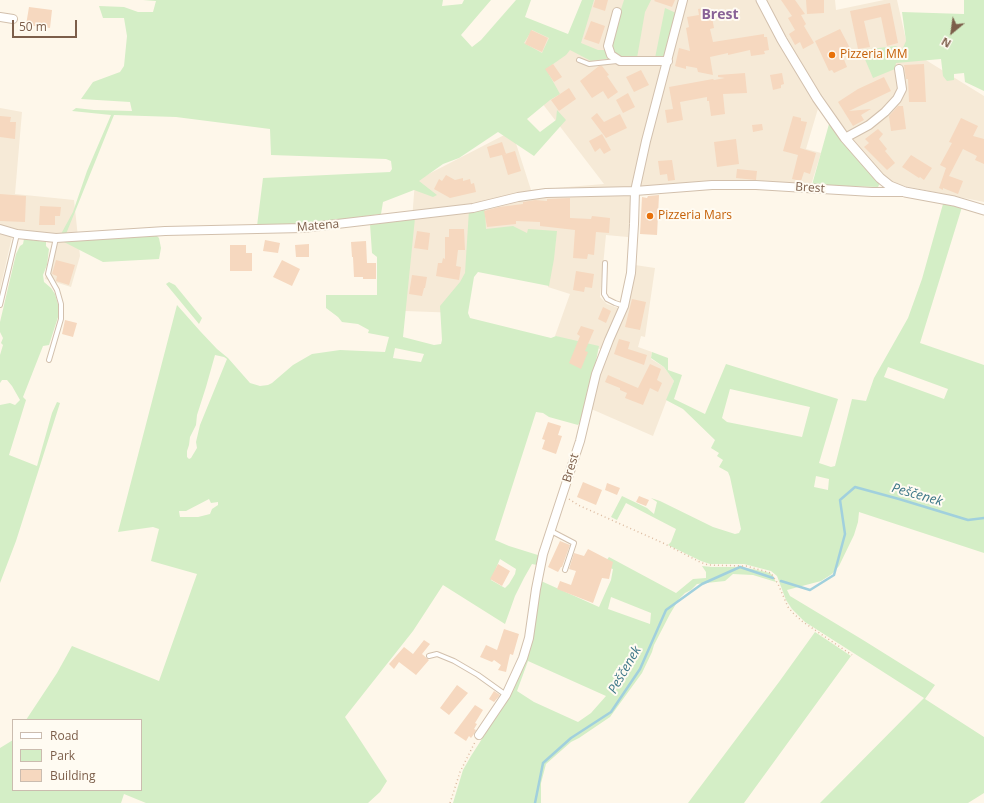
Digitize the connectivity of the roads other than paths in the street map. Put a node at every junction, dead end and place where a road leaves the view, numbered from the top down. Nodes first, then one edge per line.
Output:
1 (684, 0) edge
2 (761, 0) edge
3 (618, 12) dead end
4 (0, 16) edge
5 (13, 19) dead end
6 (579, 60) dead end
7 (620, 61) junction
8 (668, 61) junction
9 (899, 69) dead end
10 (845, 138) junction
11 (635, 191) junction
12 (905, 192) junction
13 (984, 210) edge
14 (0, 229) edge
15 (17, 234) junction
16 (56, 238) junction
17 (605, 263) dead end
18 (0, 304) edge
19 (624, 306) junction
20 (49, 360) dead end
21 (550, 531) junction
22 (565, 570) dead end
23 (429, 656) dead end
24 (506, 695) junction
25 (479, 735) road end

1 - 8 street, Brest
2 - 10 street
3 - 7 street
4 - 5 street
6 - 7 lane
7 - 8 street
8 - 11 street, Brest
9 - 10 street
10 - 12 street
11 - 12 street, Brest
11 - 16 street, Matena
11 - 19 street, Brest
12 - 13 street
14 - 15 street, Matena
15 - 16 street, Matena
15 - 18 lane
16 - 20 lane
17 - 19 lane
19 - 21 street, Brest
21 - 22 lane
21 - 24 street, Brest
23 - 24 lane
24 - 25 street, Brest

